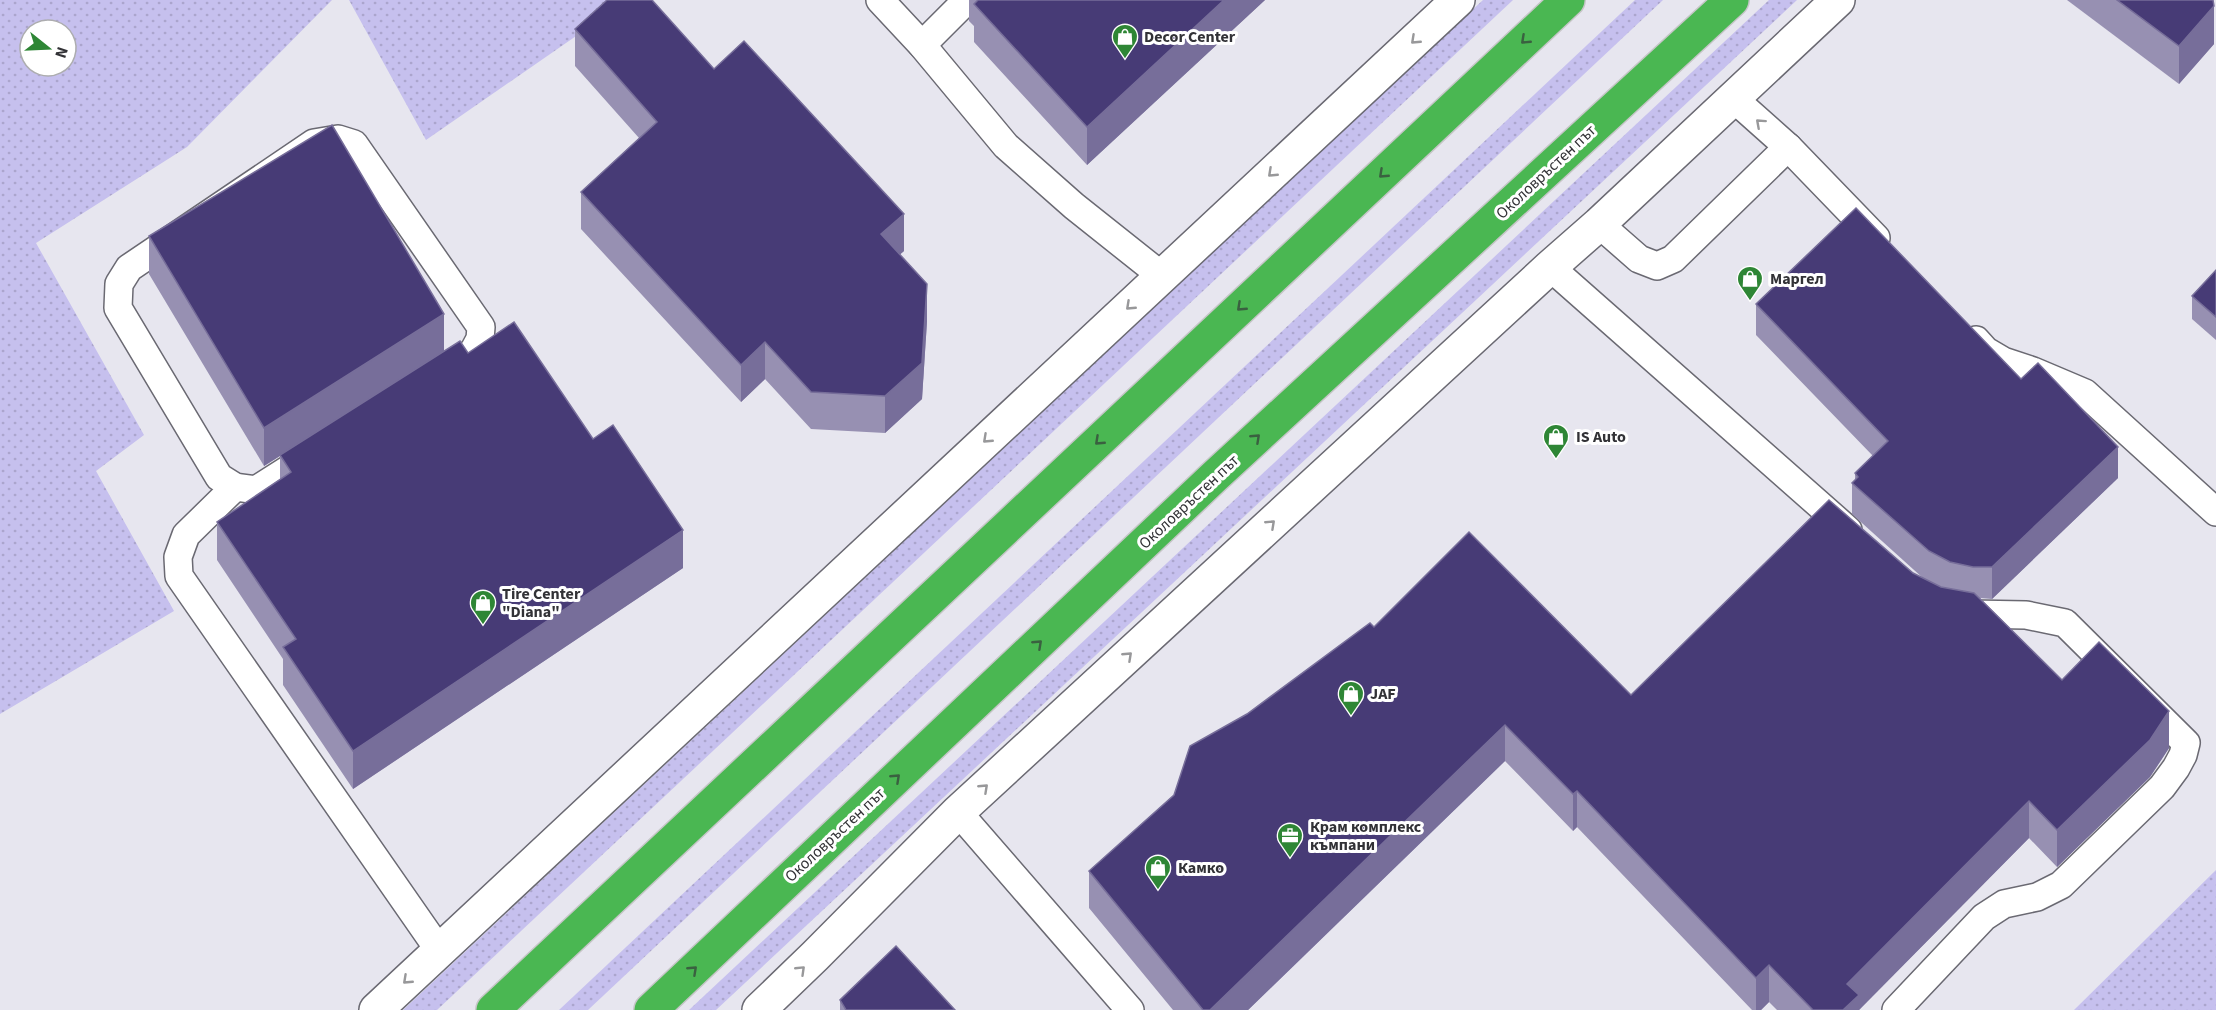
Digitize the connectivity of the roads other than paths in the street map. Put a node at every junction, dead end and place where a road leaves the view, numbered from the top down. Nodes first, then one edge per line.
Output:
1 (880, 0) edge
2 (967, 0) edge
3 (1458, 0) edge
4 (1568, 0) edge
5 (1732, 0) edge
6 (1838, 0) edge
7 (922, 45) junction
8 (1733, 98) junction
9 (1788, 147) junction
10 (1599, 224) junction
11 (1895, 257) edge
12 (1550, 267) junction
13 (1162, 276) junction
14 (1961, 325) edge
15 (235, 487) junction
16 (2216, 512) edge
17 (1864, 544) edge
18 (1936, 604) edge
19 (958, 812) junction
20 (439, 950) junction
21 (376, 1010) edge
22 (493, 1010) edge
23 (651, 1010) edge
24 (759, 1010) edge
25 (1130, 1010) edge
26 (1896, 1010) edge

1 - 7 lane
2 - 7 lane
3 -> 13 street
4 -> 22 highway
23 -> 5 highway, Околовръстен път
6 - 8 street
7 - 13 lane
9 -> 8 lane
8 - 10 street
9 - 10 lane
9 - 11 lane
10 - 12 street
12 - 17 lane
19 -> 12 street
13 -> 20 street
14 - 16 lane
15 - 15 lane
15 - 20 lane
18 - 26 lane
24 -> 19 street
19 - 25 lane
20 -> 21 street

